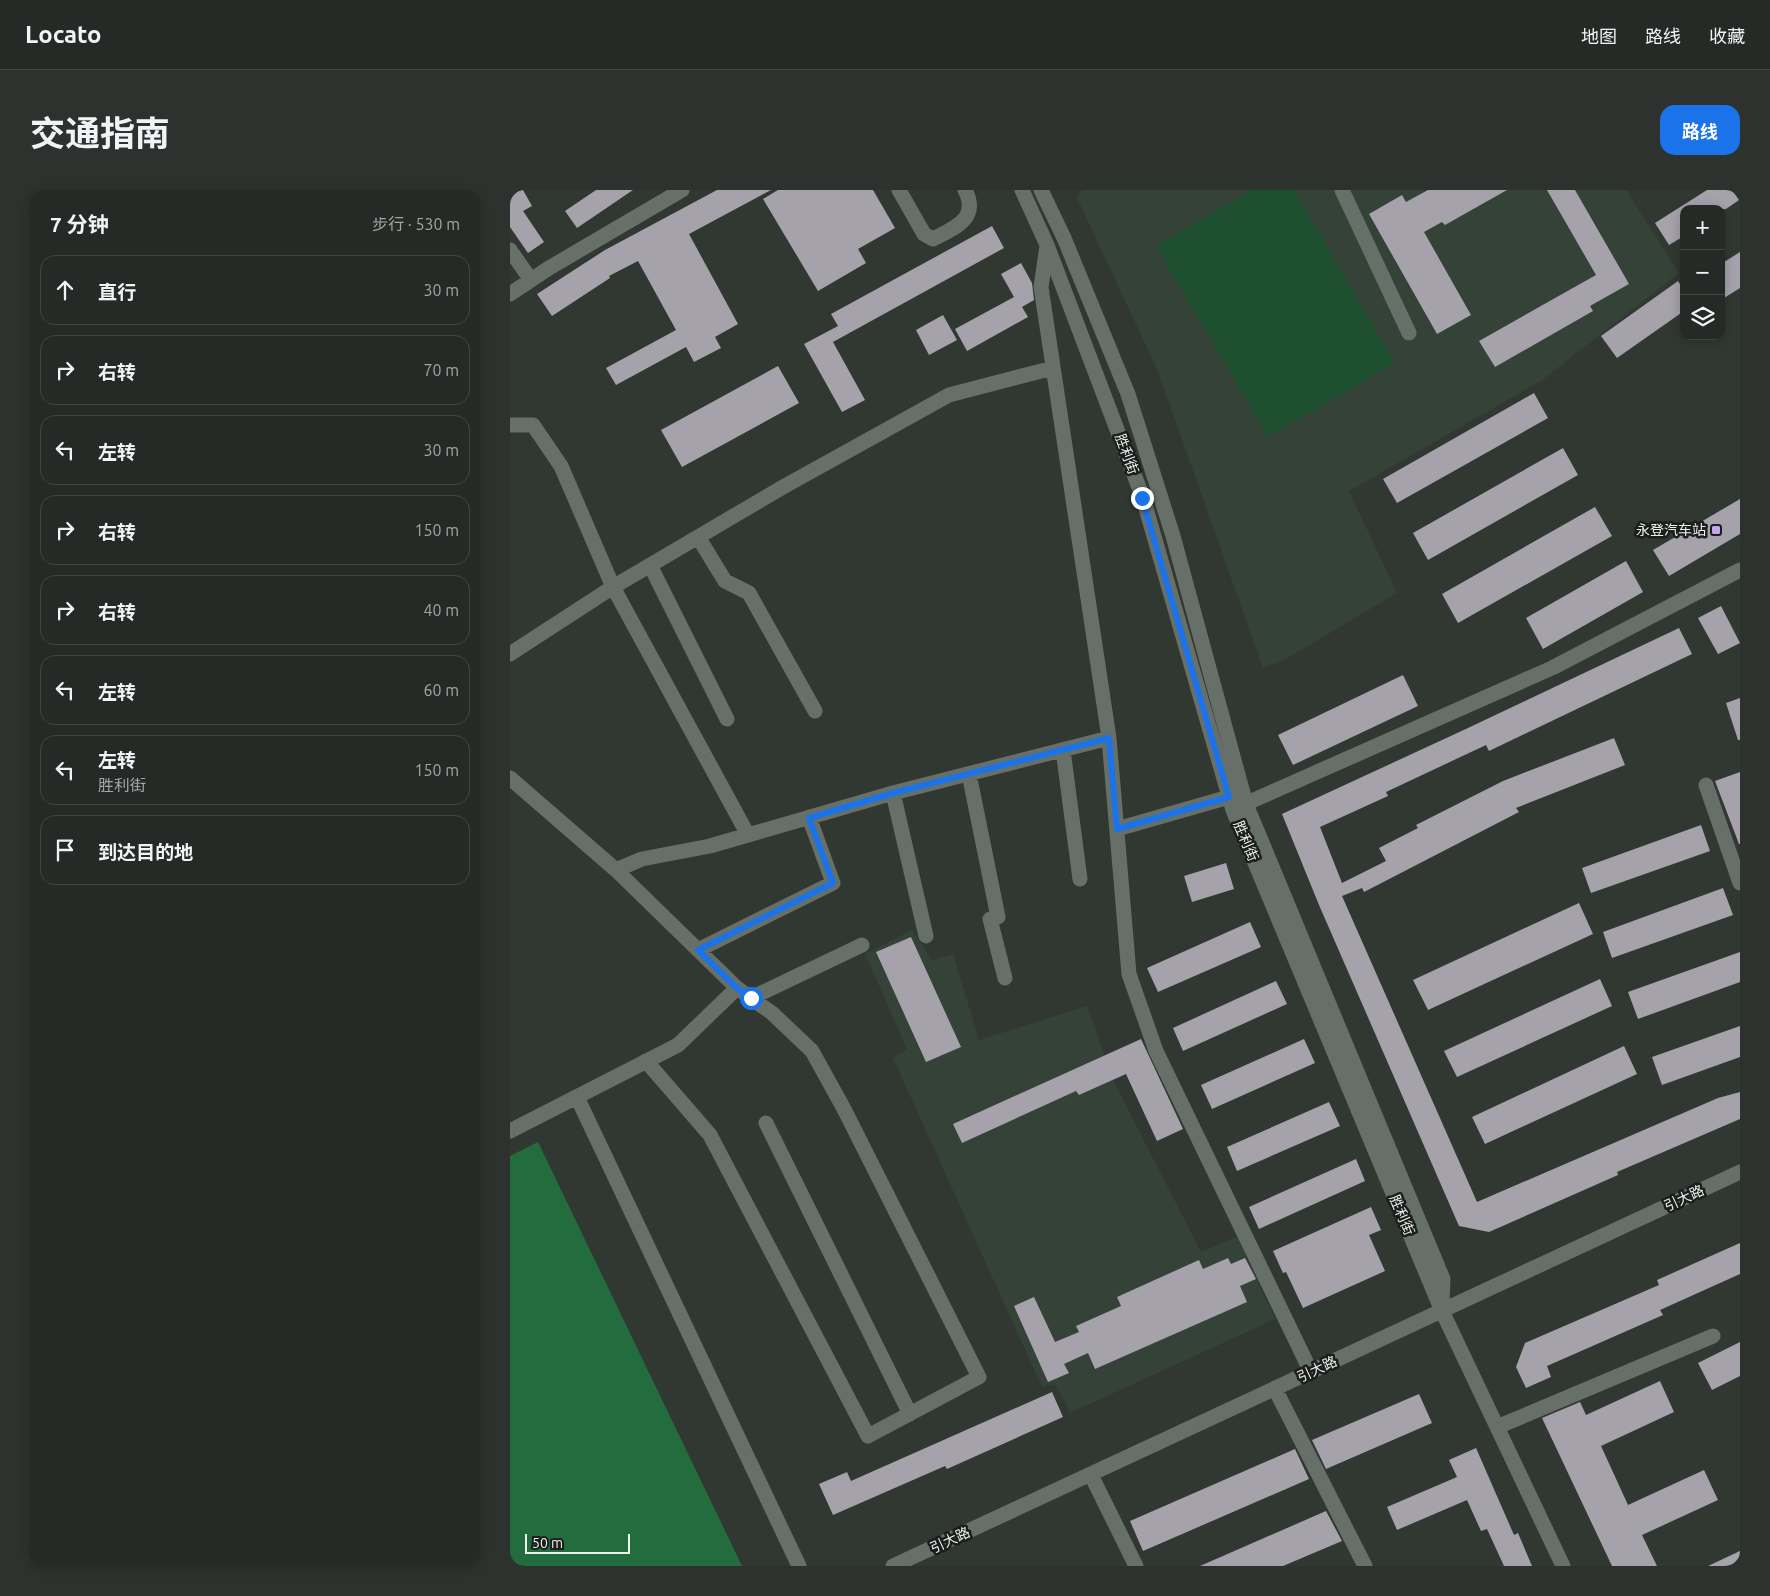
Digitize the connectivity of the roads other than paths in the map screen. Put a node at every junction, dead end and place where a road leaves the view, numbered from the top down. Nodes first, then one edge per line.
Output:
1 (682, 190) edge
2 (899, 190) edge
3 (966, 190) edge
4 (1022, 190) edge
5 (1041, 190) edge
6 (1342, 190) edge
7 (1047, 245) junction
8 (510, 250) edge
9 (531, 280) junction
10 (510, 294) edge
11 (1410, 333) dead end
12 (1053, 368) junction
13 (510, 425) edge
14 (698, 537) junction
15 (650, 565) junction
16 (1740, 570) edge
17 (612, 587) junction
18 (510, 654) edge
19 (814, 711) dead end
20 (727, 720) dead end
21 (1109, 738) junction
22 (1063, 750) junction
23 (969, 774) junction
24 (510, 778) edge
25 (1706, 785) dead end
26 (893, 793) junction
27 (1236, 804) junction
28 (809, 818) junction
29 (1117, 829) junction
30 (748, 835) junction
31 (616, 870) junction
32 (1080, 879) dead end
33 (1740, 883) edge
34 (926, 936) dead end
35 (862, 945) dead end
36 (698, 950) junction
37 (1004, 978) dead end
38 (737, 988) junction
39 (751, 998) junction
40 (646, 1061) junction
41 (577, 1097) junction
42 (766, 1123) dead end
43 (510, 1131) edge
44 (1740, 1172) edge
45 (1442, 1311) junction
46 (1713, 1336) dead end
47 (1311, 1372) junction
48 (1275, 1389) junction
49 (910, 1414) junction
50 (1497, 1427) junction
51 (1092, 1474) junction
52 (799, 1566) edge
53 (893, 1566) edge
54 (1136, 1566) edge
55 (1365, 1566) edge
56 (1563, 1566) edge

1 - 9 street
2 - 3 street
4 - 7 street, 胜利街
5 - 27 street, 胜利街
6 - 11 street
7 - 12 street
7 - 27 street, 胜利街
8 - 9 street
9 - 10 street
12 - 14 street
12 - 21 street
13 - 17 street
14 - 15 street
14 - 19 street
15 - 17 street
15 - 20 street
16 - 27 street
17 - 18 street
17 - 30 street
21 - 22 street
21 - 29 street
22 - 23 street
22 - 32 street
23 - 26 street
23 - 37 street
24 - 31 street
25 - 33 street
26 - 28 street
26 - 34 street
27 - 29 street
27 - 45 street, 胜利街
28 - 30 street
28 - 36 street
29 - 47 street
30 - 31 street
31 - 36 street
35 - 39 street
36 - 38 street
38 - 39 street
38 - 40 street
39 - 49 street
40 - 41 street
40 - 49 street
41 - 43 street
41 - 52 street
42 - 49 street
44 - 45 street, 引大路
45 - 47 street, 引大路
45 - 50 street, 胜利街
46 - 50 street
47 - 48 street, 引大路
48 - 51 street, 引大路
48 - 55 street
50 - 56 street, 胜利街
51 - 53 street, 引大路
51 - 54 street

